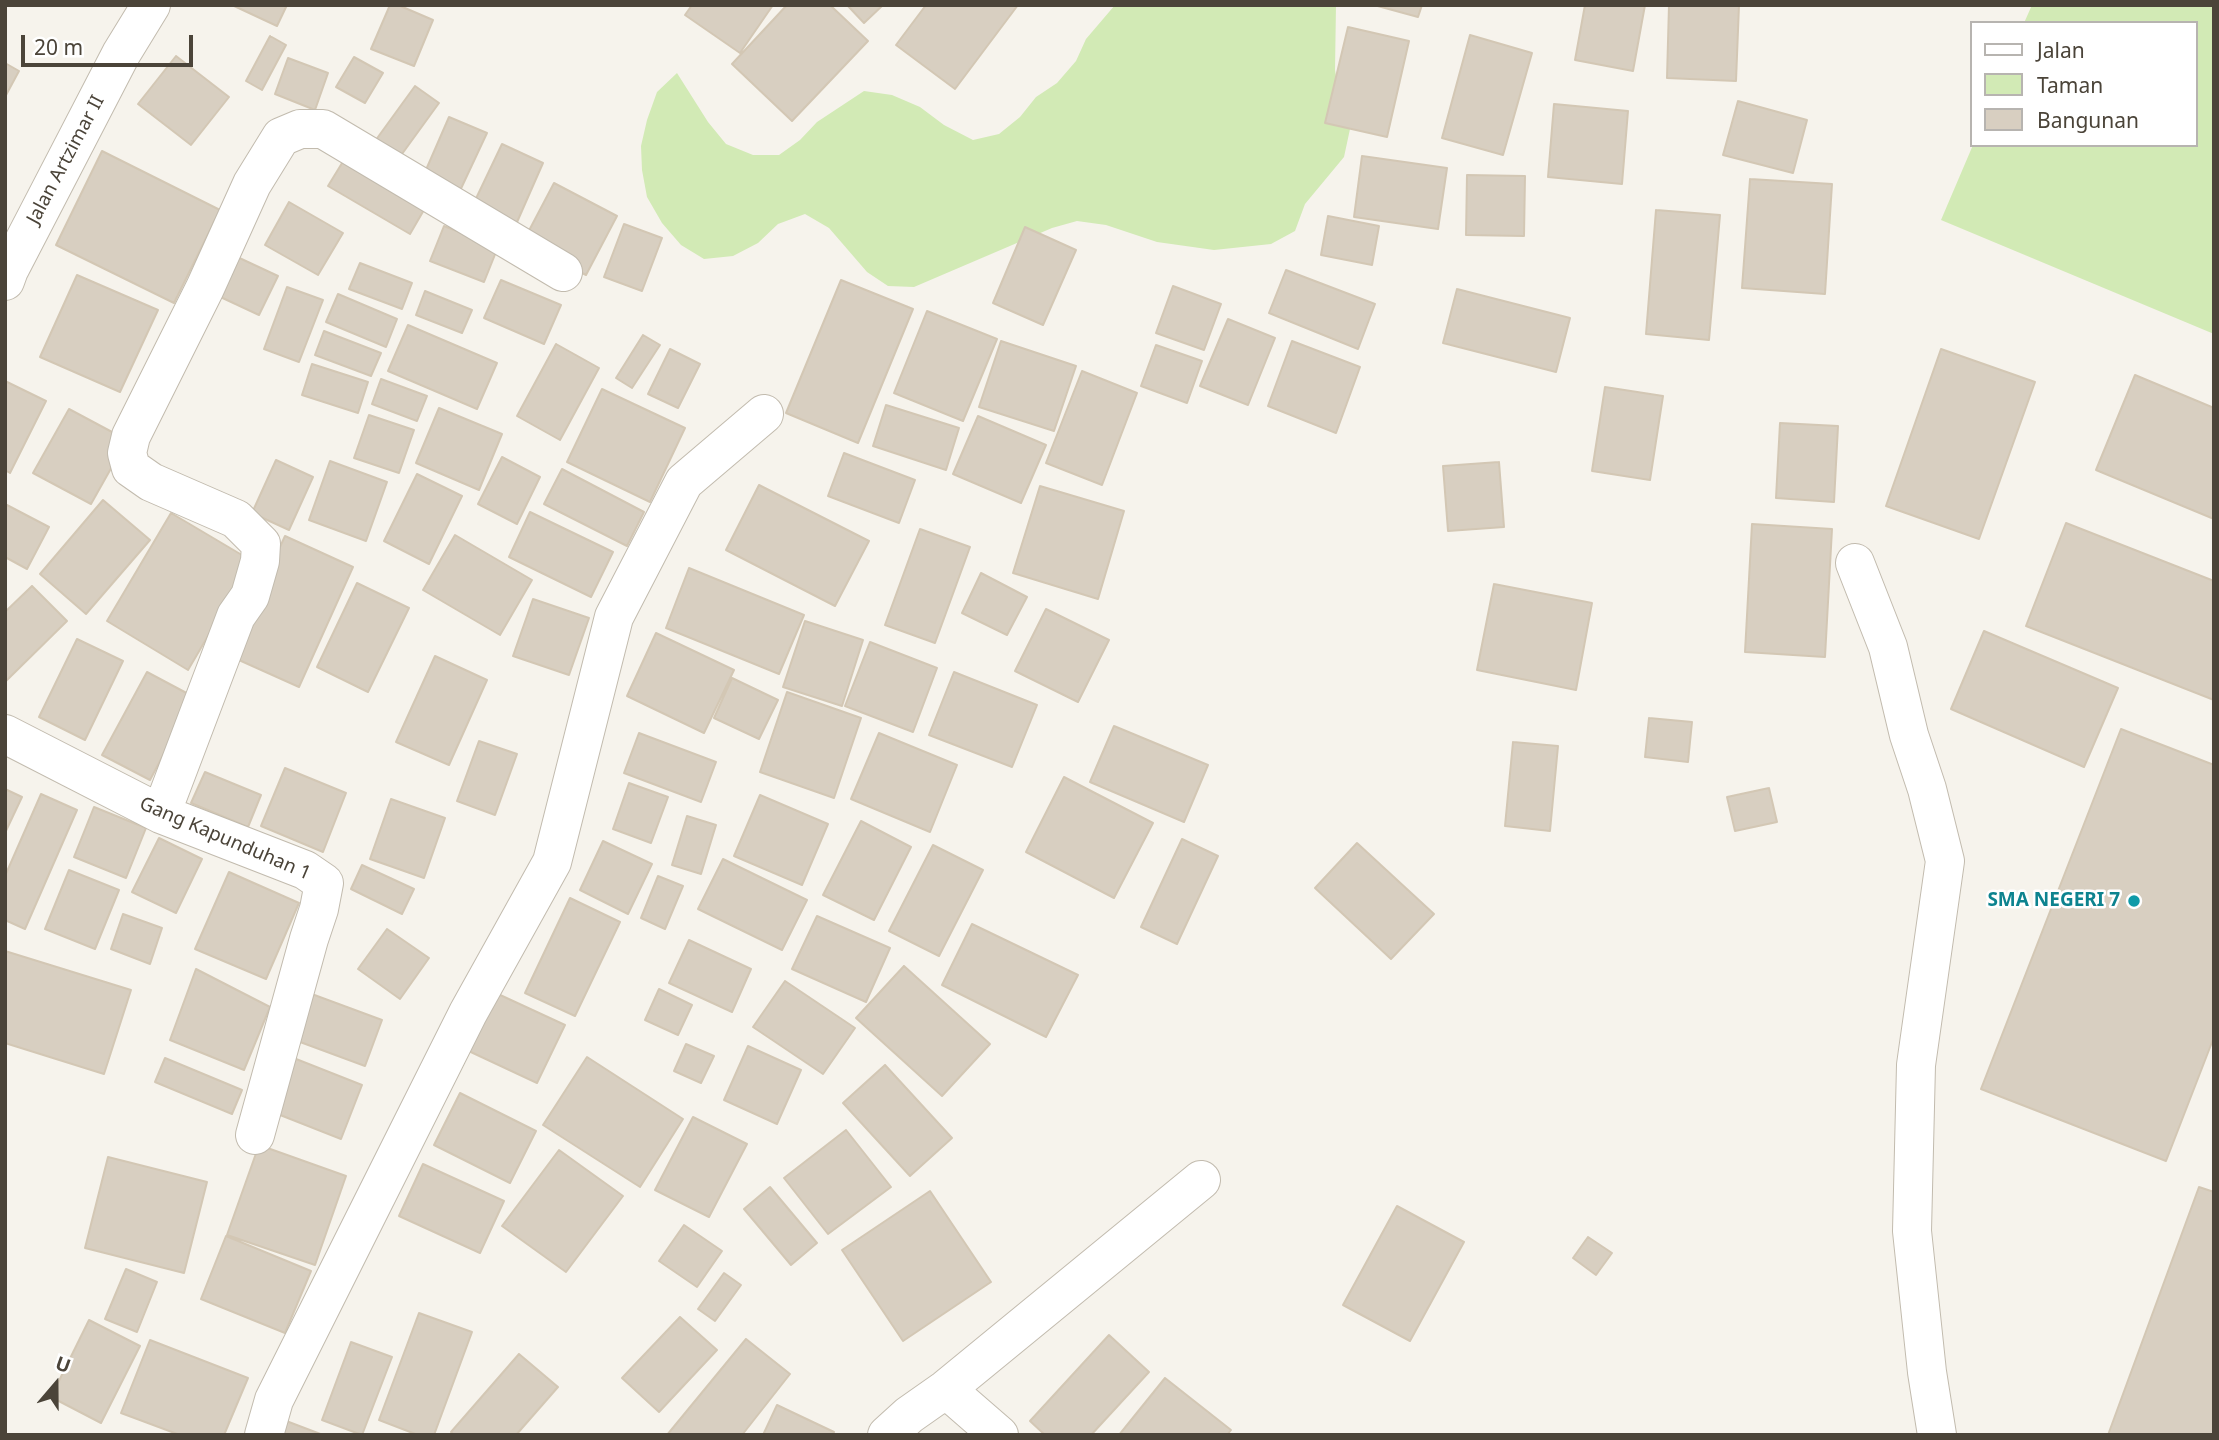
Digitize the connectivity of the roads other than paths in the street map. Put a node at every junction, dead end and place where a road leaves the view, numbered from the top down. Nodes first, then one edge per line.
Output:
1 (151, 5) edge
2 (563, 272) dead end
3 (6, 273) edge
4 (764, 414) dead end
5 (1855, 563) dead end
6 (5, 734) edge
7 (161, 814) junction
8 (255, 1135) dead end
9 (1201, 1180) dead end
10 (946, 1389) junction
11 (264, 1435) edge
12 (887, 1435) edge
13 (999, 1435) edge
14 (1937, 1435) edge

1 - 3 street, Jalan Artzimar II
2 - 7 street
4 - 11 street
5 - 14 street
6 - 7 street, Gang Kapunduhan 1
7 - 8 street, Gang Kapunduhan 1
9 - 10 street
10 - 12 street
10 - 13 street

